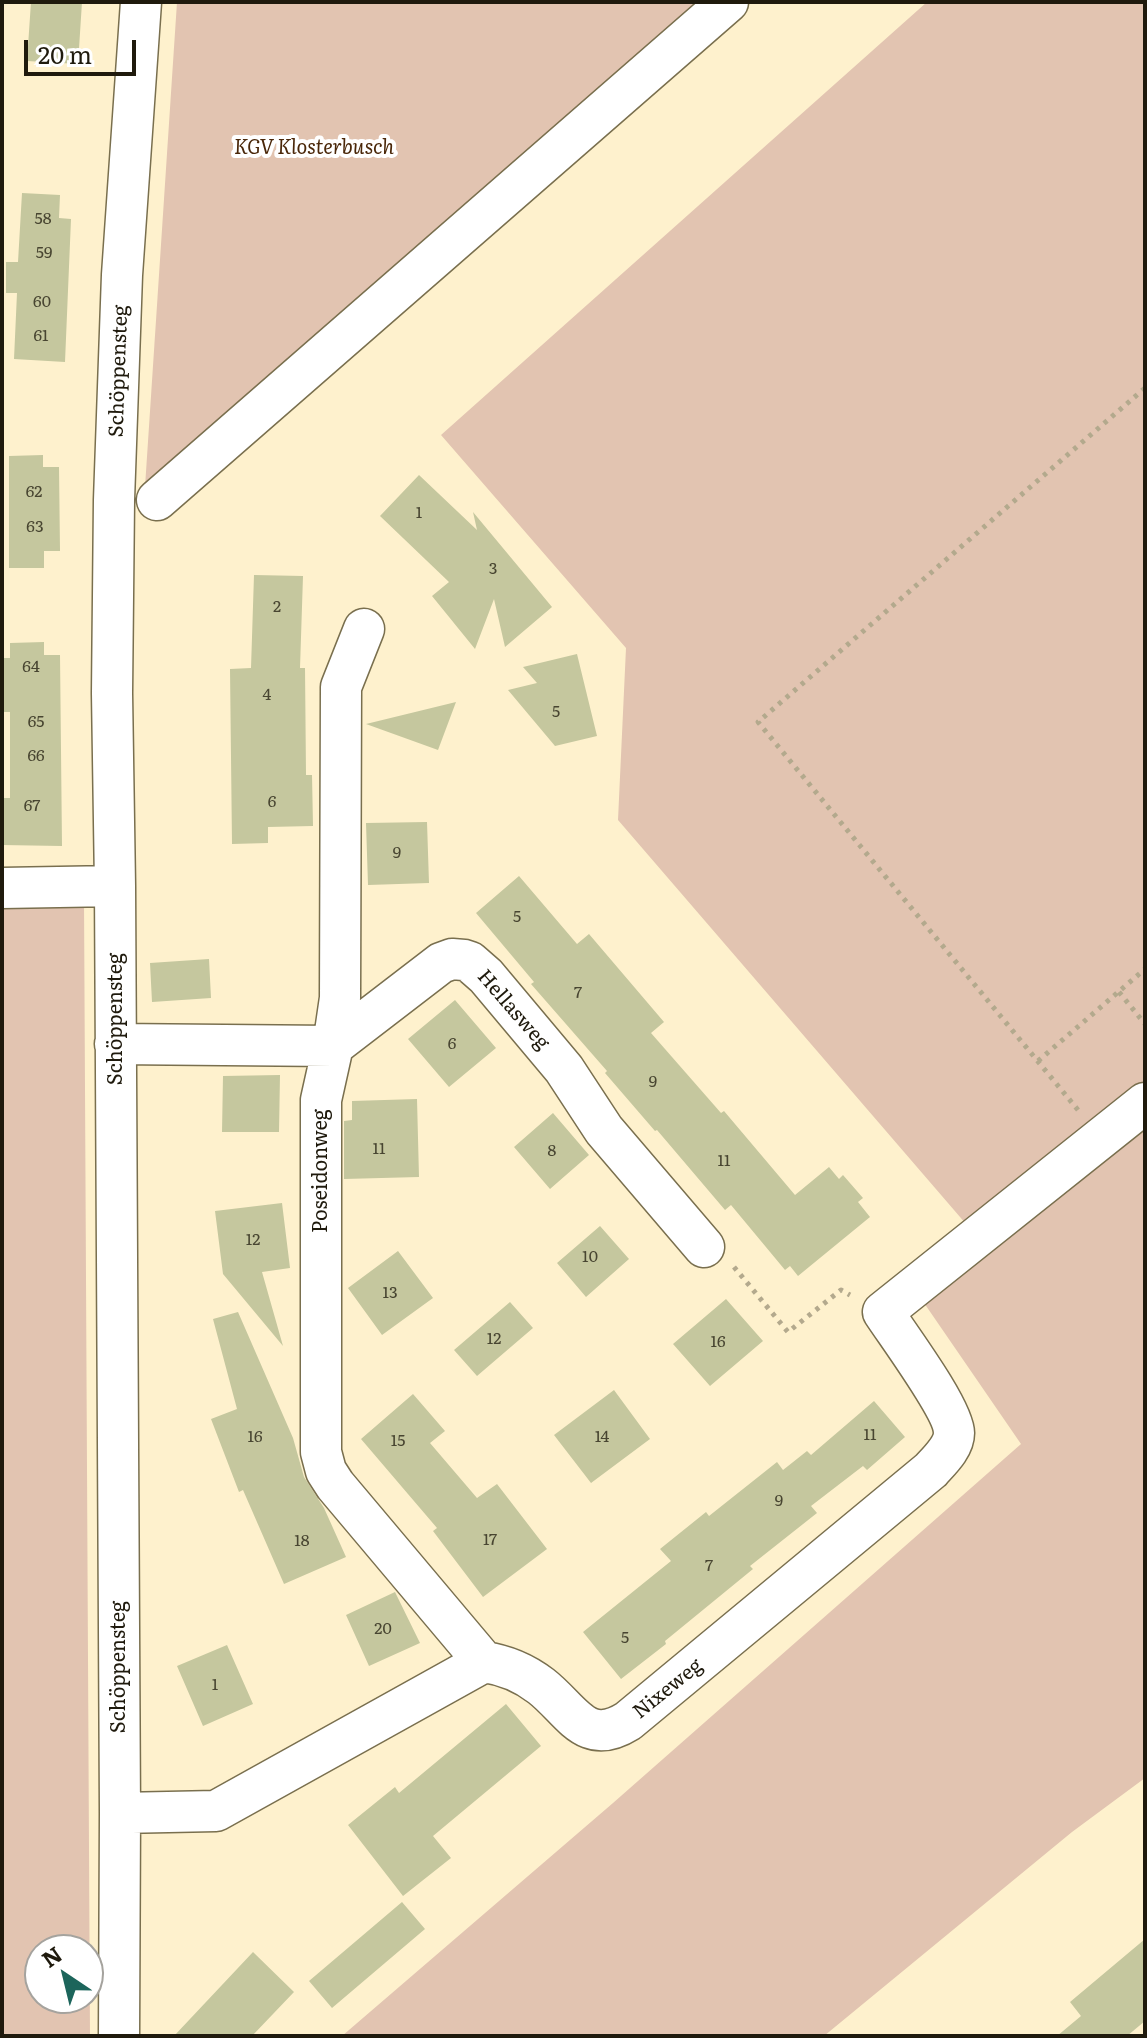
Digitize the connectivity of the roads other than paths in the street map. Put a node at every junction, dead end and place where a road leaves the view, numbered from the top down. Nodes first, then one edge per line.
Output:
1 (141, 2) edge
2 (728, 2) edge
3 (157, 500) dead end
4 (364, 629) dead end
5 (115, 886) junction
6 (2, 888) edge
7 (115, 1044) junction
8 (333, 1046) junction
9 (1145, 1103) edge
10 (704, 1247) road end
11 (484, 1662) junction
12 (120, 1813) junction
13 (119, 2036) edge

1 - 5 street, Schöppensteg
2 - 3 street
4 - 8 street, Poseidonweg
5 - 6 street
5 - 7 street, Schöppensteg
7 - 8 street
7 - 12 street, Schöppensteg
8 - 10 street, Hellasweg
8 - 11 street, Poseidonweg
9 - 11 street, Nixeweg
11 - 12 street
12 - 13 street, Schöppensteg

